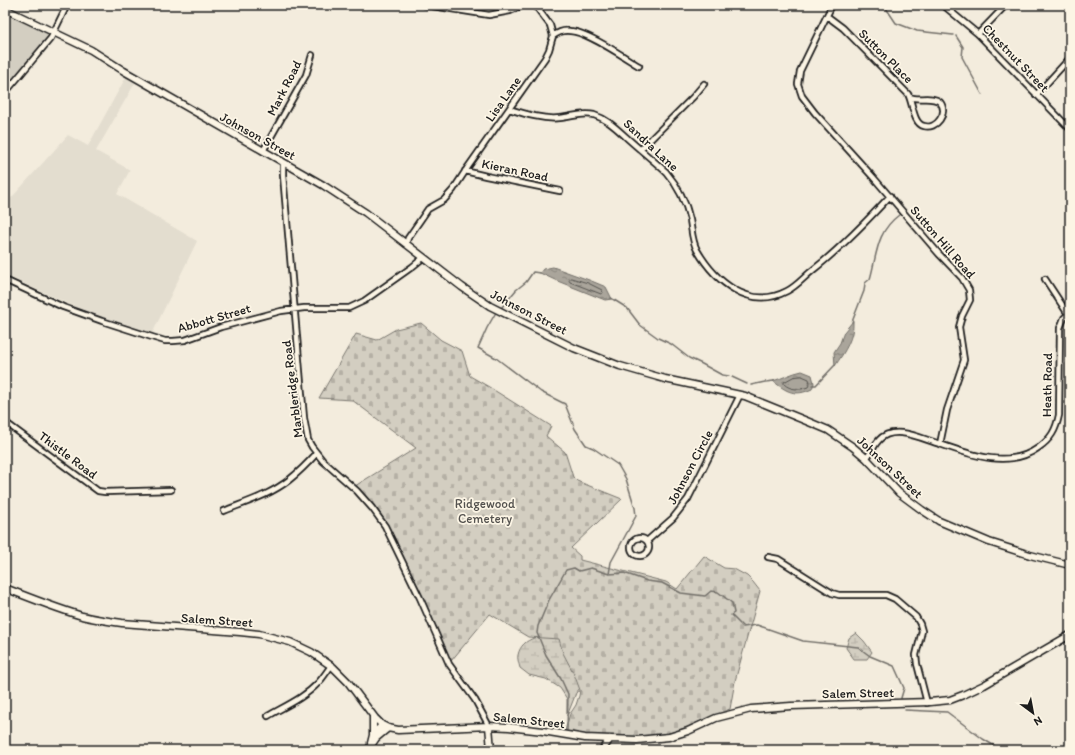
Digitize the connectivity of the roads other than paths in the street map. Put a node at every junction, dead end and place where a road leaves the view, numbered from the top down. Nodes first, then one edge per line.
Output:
1 (67, 5) edge
2 (426, 5) edge
3 (524, 5) edge
4 (535, 5) edge
5 (832, 5) edge
6 (943, 5) edge
7 (1006, 5) edge
8 (5, 9) edge
9 (827, 16) junction
10 (54, 32) junction
11 (978, 34) junction
12 (552, 36) junction
13 (312, 55) dead end
14 (1070, 58) edge
15 (639, 66) dead end
16 (704, 84) dead end
17 (5, 93) edge
18 (1036, 95) junction
19 (910, 97) junction
20 (509, 109) junction
21 (1070, 129) edge
22 (641, 149) junction
23 (263, 151) junction
24 (283, 162) junction
25 (465, 171) junction
26 (560, 191) dead end
27 (890, 196) junction
28 (406, 244) junction
29 (424, 258) junction
30 (1045, 279) dead end
31 (5, 280) edge
32 (294, 310) junction
33 (1069, 313) edge
34 (740, 395) junction
35 (5, 422) edge
36 (940, 444) junction
37 (316, 454) junction
38 (866, 458) junction
39 (171, 490) dead end
40 (224, 511) dead end
41 (647, 542) dead end
42 (768, 557) dead end
43 (1070, 565) edge
44 (5, 588) edge
45 (1070, 635) edge
46 (331, 666) junction
47 (927, 702) junction
48 (268, 716) dead end
49 (373, 716) junction
50 (385, 726) junction
51 (489, 726) junction
52 (373, 735) junction
53 (610, 739) junction
54 (369, 748) edge
55 (491, 750) edge
56 (602, 750) edge

1 - 10 street
2 - 3 street
4 - 12 street
5 - 9 street, Sutton Hill Road
6 - 11 street, Chestnut Street
7 - 11 street
8 - 10 street, Johnson Street
9 - 19 street, Sutton Place
9 - 27 street, Sutton Hill Road
10 - 17 street
10 - 23 street, Johnson Street
11 - 18 street, Chestnut Street
12 - 15 street
12 - 20 street, Lisa Lane
13 - 23 street, Mark Road
14 - 18 street
16 - 22 street
18 - 21 street, Chestnut Street
19 - 19 street, Sutton Place
20 - 22 street, Sandra Lane
20 - 25 street, Lisa Lane
22 - 27 street, Sandra Lane
23 - 24 street, Johnson Street
24 - 28 street, Johnson Street
24 - 32 street, Marbleridge Road
25 - 26 street, Kieran Road
25 - 28 street, Lisa Lane
27 - 36 street, Sutton Hill Road
28 - 29 street, Johnson Street
29 - 32 street, Abbott Street
29 - 34 street, Johnson Street
30 - 33 street
31 - 32 street, Abbott Street
32 - 37 street, Marbleridge Road
33 - 36 street, Heath Road
34 - 38 street, Johnson Street
34 - 41 street, Johnson Circle
35 - 39 street, Thistle Road
36 - 38 street
37 - 40 street
37 - 51 street, Marbleridge Road
38 - 43 street, Johnson Street
42 - 47 street
44 - 46 street, Salem Street
45 - 47 street, Salem Street
46 - 48 street
46 - 49 street, Salem Street
47 - 53 street, Salem Street
49 - 50 street, Salem Street
49 - 52 street
50 - 51 street, Salem Street
50 - 52 street
50 - 54 street
51 - 53 street, Salem Street
51 - 55 street, Marbleridge Road
52 - 54 street
53 - 56 street

